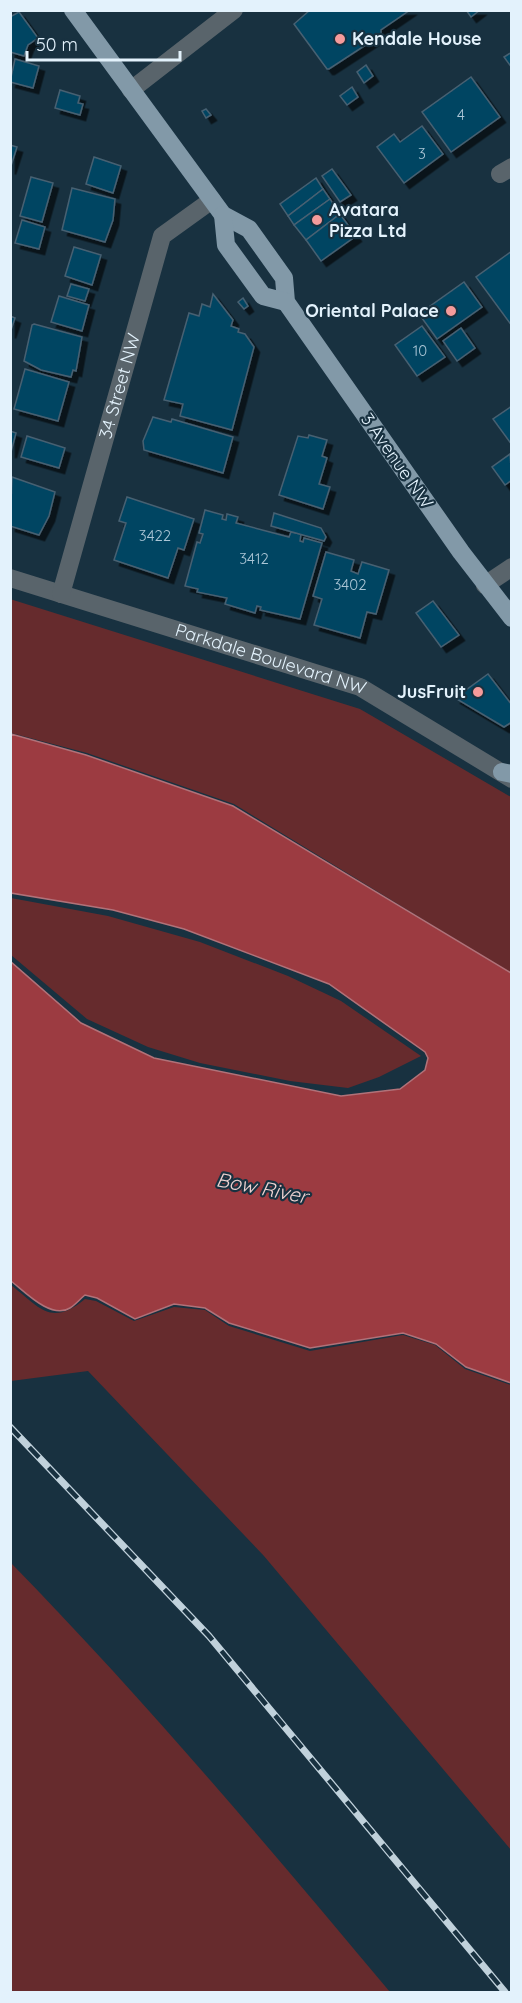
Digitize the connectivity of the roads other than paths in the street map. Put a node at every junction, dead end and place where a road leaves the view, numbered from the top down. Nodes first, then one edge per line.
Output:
1 (73, 10) edge
2 (234, 10) edge
3 (131, 90) junction
4 (217, 207) junction
5 (286, 302) junction
6 (512, 567) edge
7 (10, 578) edge
8 (486, 585) junction
9 (61, 594) junction
10 (512, 618) edge
11 (508, 775) edge

1 - 3 main road, 3 Avenue NW
2 - 3 street
3 - 4 main road, 3 Avenue NW
4 - 5 main road, 3 Avenue NW
4 - 5 main road
4 - 9 street, 34 Street NW
5 - 8 main road, 3 Avenue NW
6 - 8 street
7 - 9 street, Parkdale Boulevard NW
8 - 10 main road, 3 Avenue NW
9 - 11 street, Parkdale Boulevard NW

